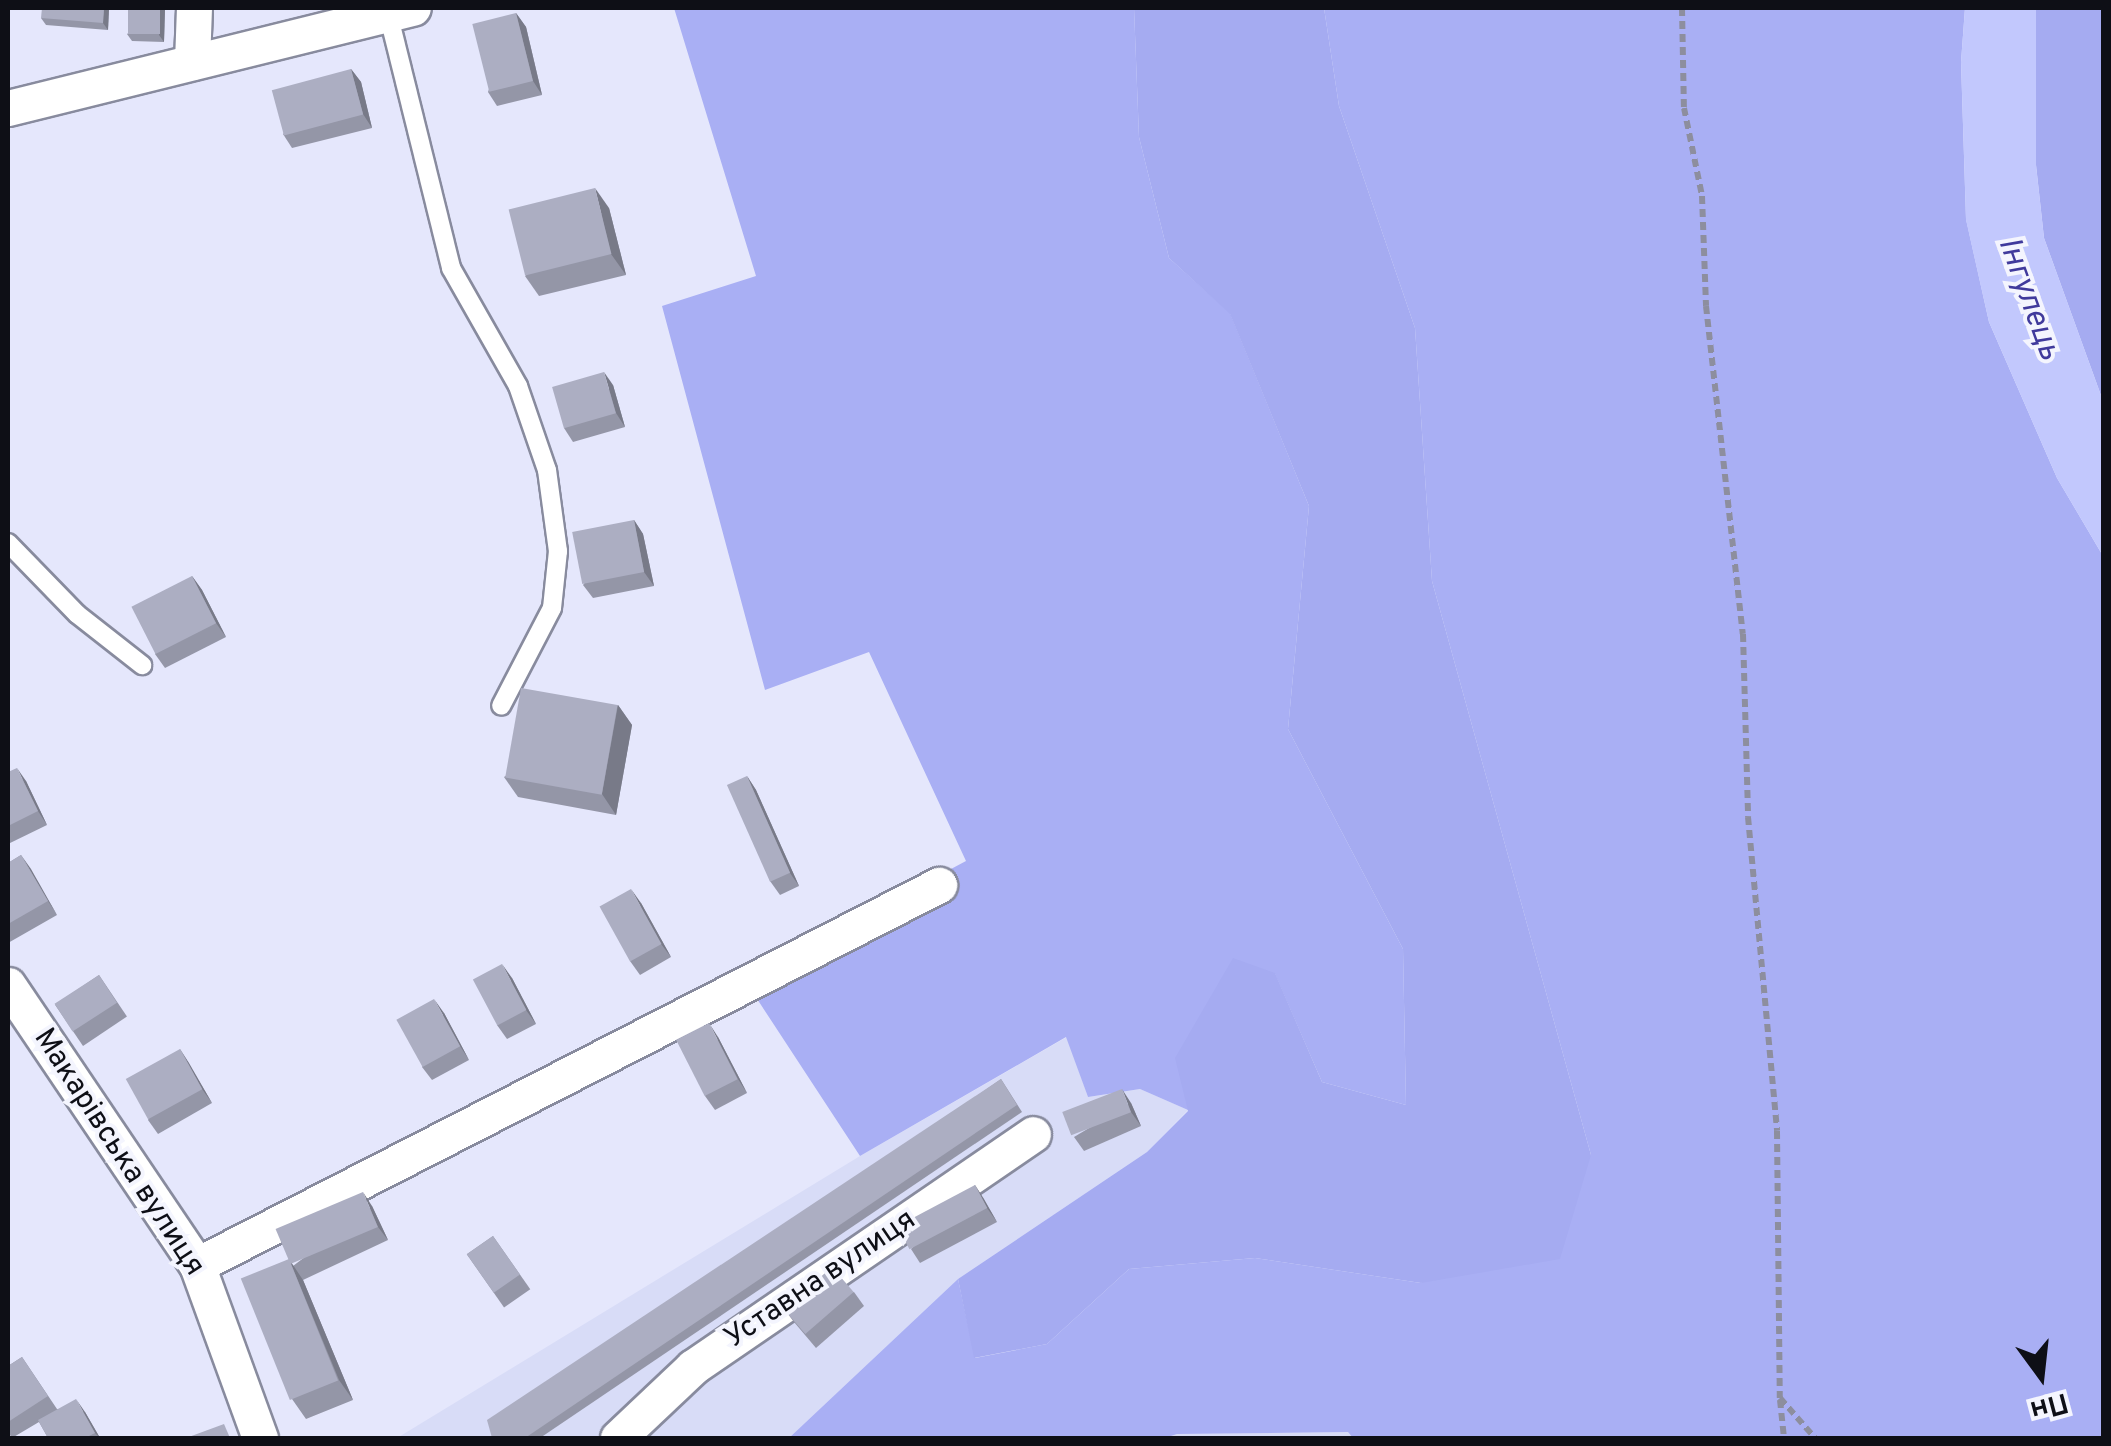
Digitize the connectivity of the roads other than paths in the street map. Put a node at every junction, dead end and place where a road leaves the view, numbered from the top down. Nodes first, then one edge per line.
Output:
1 (194, 8) edge
2 (400, 10) edge
3 (192, 62) junction
4 (8, 108) edge
5 (8, 543) edge
6 (142, 665) dead end
7 (501, 706) dead end
8 (940, 885) dead end
9 (8, 985) edge
10 (1033, 1134) dead end
11 (197, 1265) junction
12 (260, 1438) edge
13 (618, 1438) edge

1 - 3 street
2 - 3 street
2 - 7 lane
3 - 4 street
5 - 6 lane
8 - 11 street
9 - 11 street, Макарівська вулиця
10 - 13 street, Уставна вулиця
11 - 12 street, Макарівська вулиця

